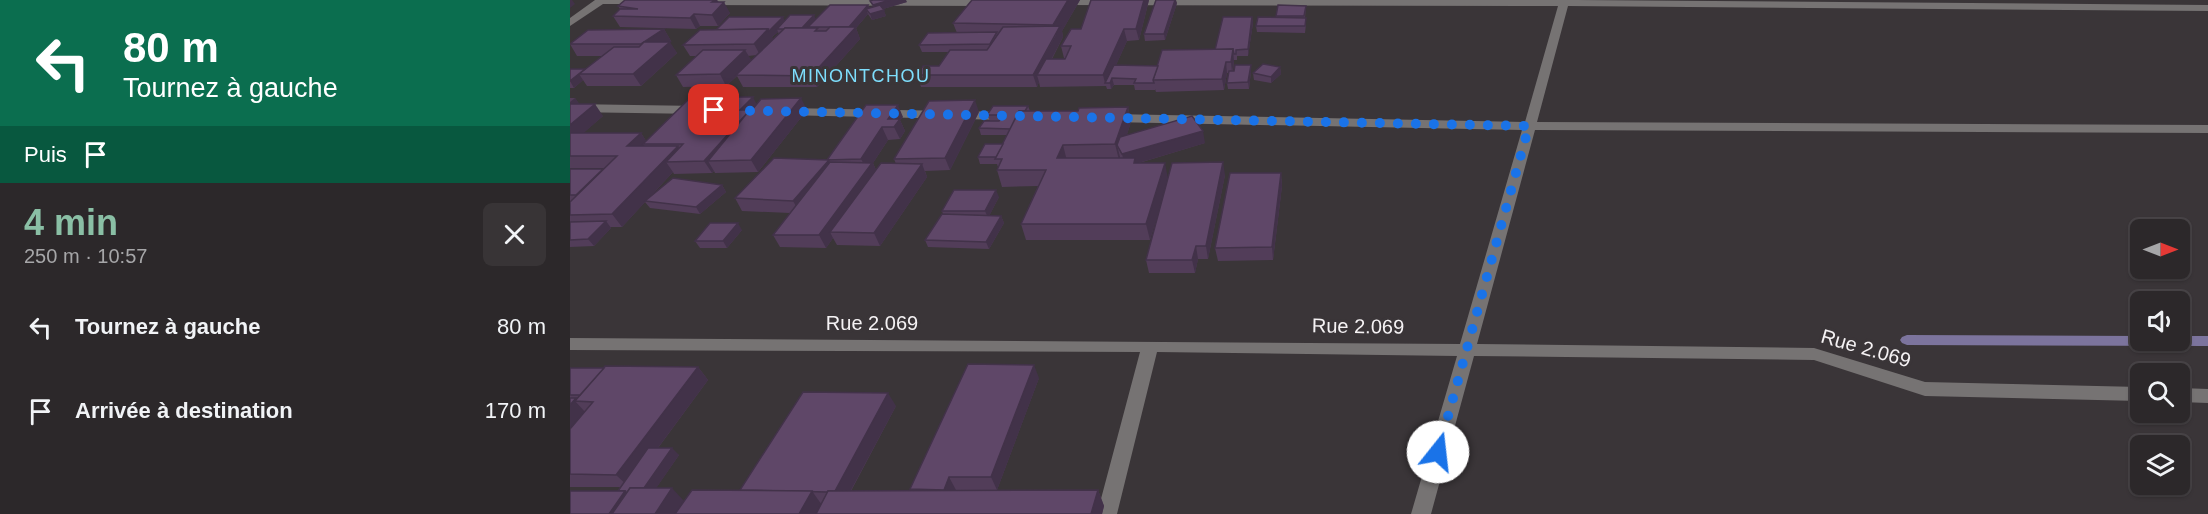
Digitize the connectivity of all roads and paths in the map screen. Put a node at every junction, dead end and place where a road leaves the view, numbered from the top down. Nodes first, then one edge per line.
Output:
1 (601, 0) edge
2 (660, 1) edge
3 (815, 1) edge
4 (1564, 1) edge
5 (684, 2) edge
6 (1004, 3) edge
7 (1052, 3) edge
8 (2208, 8) edge
9 (570, 22) edge
10 (570, 108) edge
11 (714, 110) edge
12 (774, 111) edge
13 (1026, 116) edge
14 (1098, 118) edge
15 (1529, 126) junction
16 (2208, 129) edge
17 (570, 344) edge
18 (1150, 346) junction
19 (1467, 350) junction
20 (2130, 394) edge
21 (2190, 395) edge
22 (2208, 396) edge
23 (1107, 514) edge
24 (1421, 514) edge

1 - 2 street
1 - 9 street
3 - 5 street
3 - 6 street
4 - 7 street
4 - 8 street
4 - 15 street
10 - 11 street
12 - 13 street
14 - 15 street
15 - 16 street
15 - 19 street
17 - 18 street, Rue 2.069
18 - 19 street, Rue 2.069
18 - 23 street
19 - 20 street, Rue 2.069
19 - 24 street
21 - 22 street

